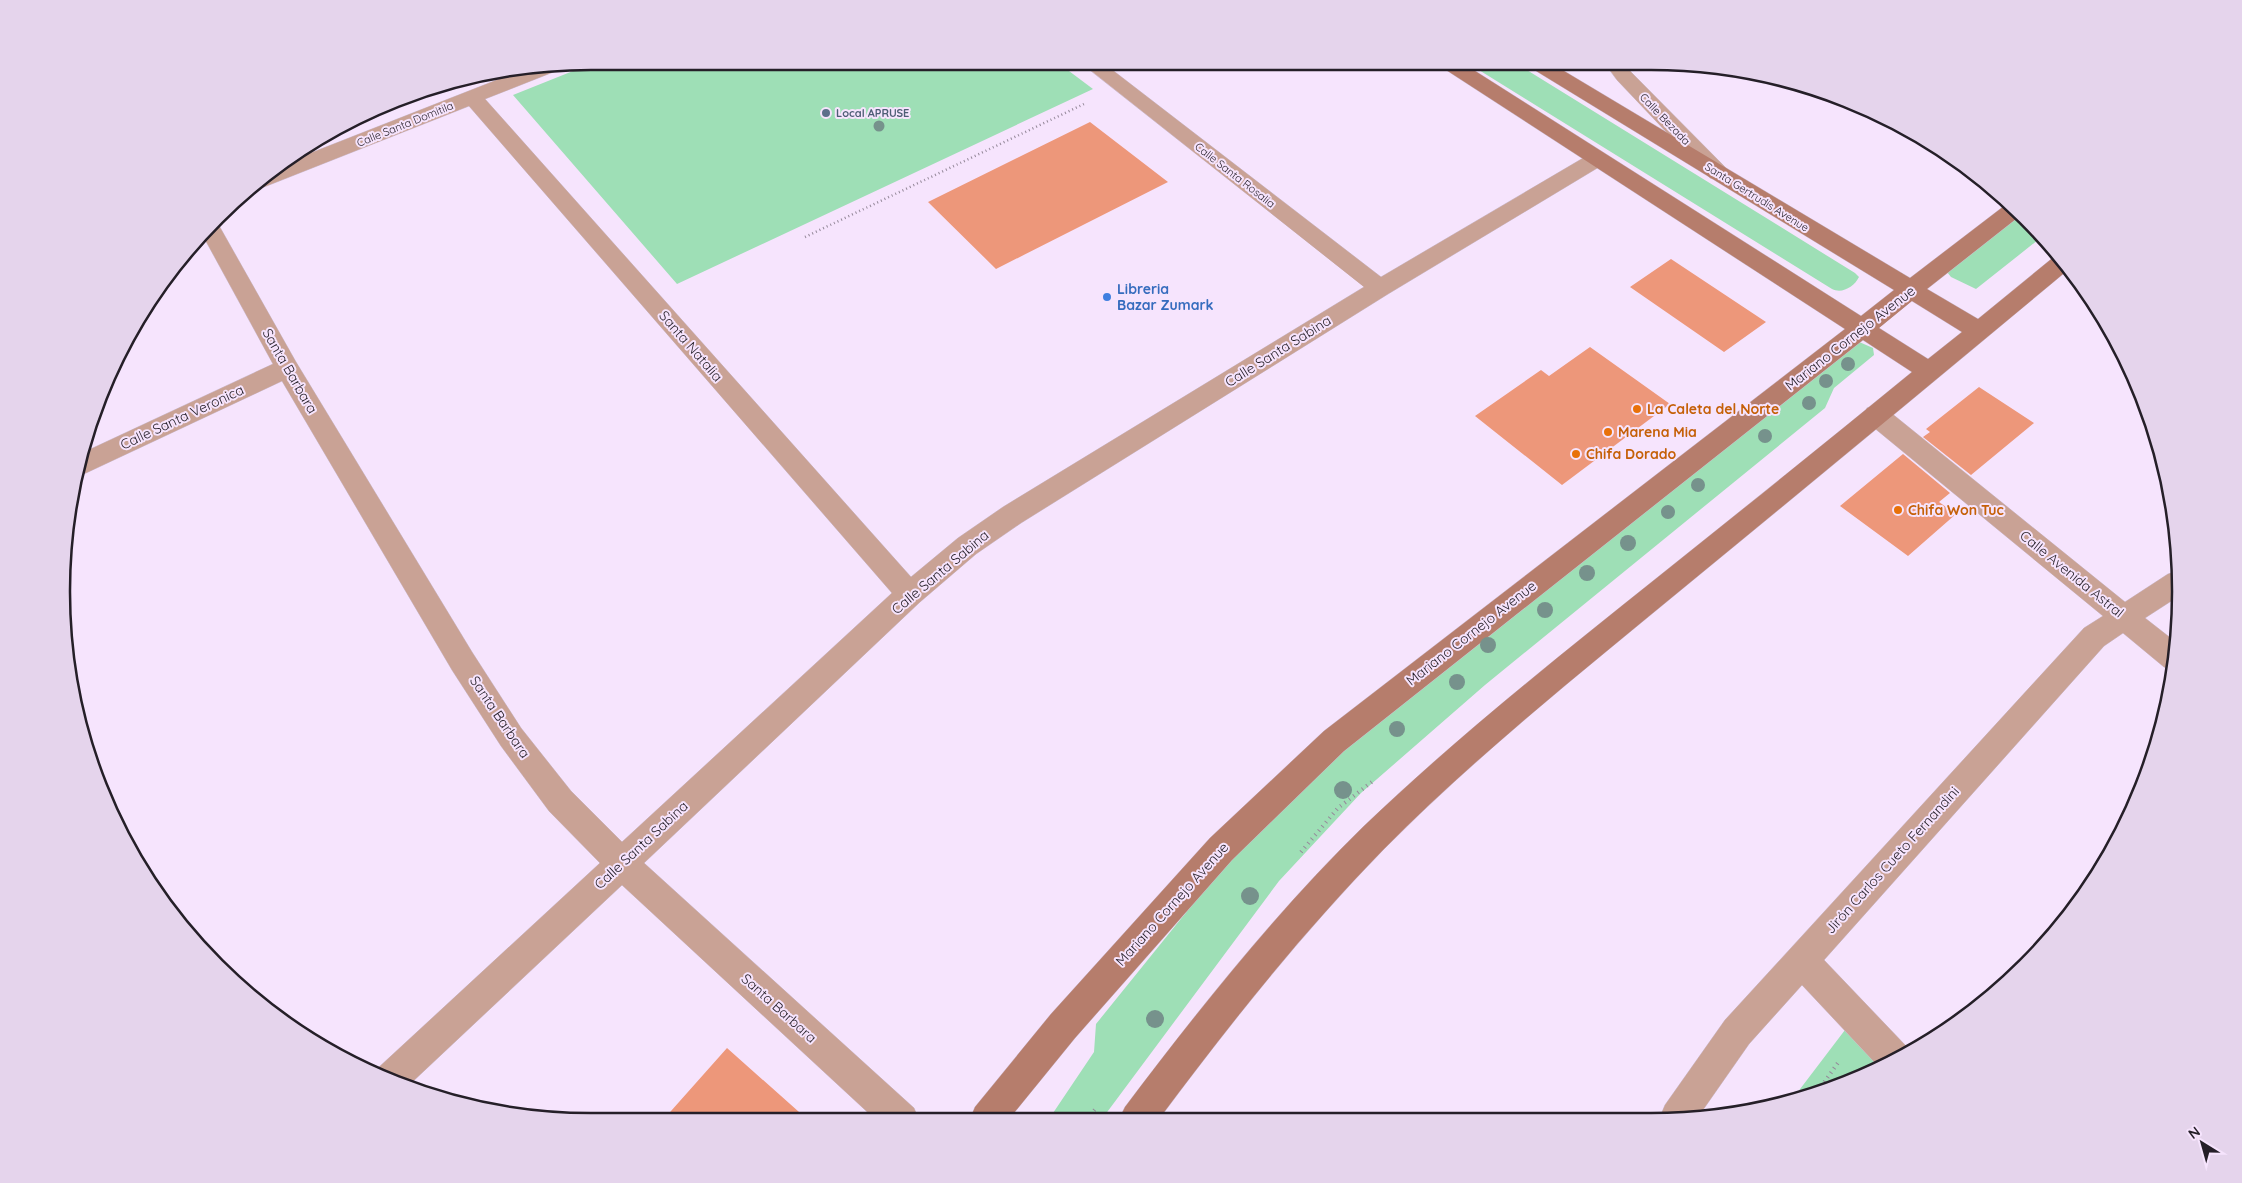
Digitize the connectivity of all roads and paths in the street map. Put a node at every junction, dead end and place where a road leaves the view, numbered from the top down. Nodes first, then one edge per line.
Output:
1 (1100, 70) edge
2 (1459, 70) edge
3 (1548, 70) edge
4 (1620, 70) edge
5 (533, 73) edge
6 (472, 97) junction
7 (1084, 104) dead end
8 (1598, 159) junction
9 (284, 171) edge
10 (1718, 173) junction
11 (2009, 213) edge
12 (213, 234) edge
13 (805, 236) dead end
14 (2058, 267) edge
15 (1380, 288) junction
16 (1910, 290) junction
17 (1861, 328) junction
18 (1979, 332) junction
19 (287, 368) junction
20 (1930, 372) junction
21 (1876, 415) junction
22 (87, 461) edge
23 (2172, 586) edge
24 (910, 594) junction
25 (2124, 617) junction
26 (2169, 654) edge
27 (621, 863) junction
28 (1801, 960) junction
29 (1890, 1054) edge
30 (396, 1074) edge
31 (1680, 1112) edge
32 (894, 1113) edge
33 (992, 1113) edge
34 (1141, 1113) edge

1 - 15 street, Calle Santa Rosalia
2 - 8 main road
3 - 10 main road, Santa Gertrudis Avenue
4 - 10 street, Calle Bezada
5 - 6 street, Calle Santa Domitila
6 - 9 street, Calle Santa Domitila
6 - 24 street, Santa Natalia
7 - 13 path
8 - 15 street, Calle Santa Sabina
8 - 17 main road
10 - 16 main road, Santa Gertrudis Avenue
11 - 16 main road, Mariano Cornejo Avenue
12 - 19 street, Santa Barbara
14 - 18 main road
15 - 24 street, Calle Santa Sabina
16 - 17 main road, Mariano Cornejo Avenue
16 - 18 main road, Santa Gertrudis Avenue
17 - 20 main road
17 - 33 main road, Mariano Cornejo Avenue
18 - 20 main road
19 - 22 street, Calle Santa Veronica
19 - 27 street, Santa Barbara
20 - 21 main road
21 - 25 street, Calle Avenida Astral
21 - 34 main road
23 - 25 street, Jirón Carlos Cueto Fernandini
24 - 27 street, Calle Santa Sabina
25 - 26 street, Calle Avenida Astral
25 - 28 street, Jirón Carlos Cueto Fernandini
27 - 30 street, Calle Santa Sabina
27 - 32 street, Santa Barbara
28 - 29 street
28 - 31 street, Jirón Carlos Cueto Fernandini

